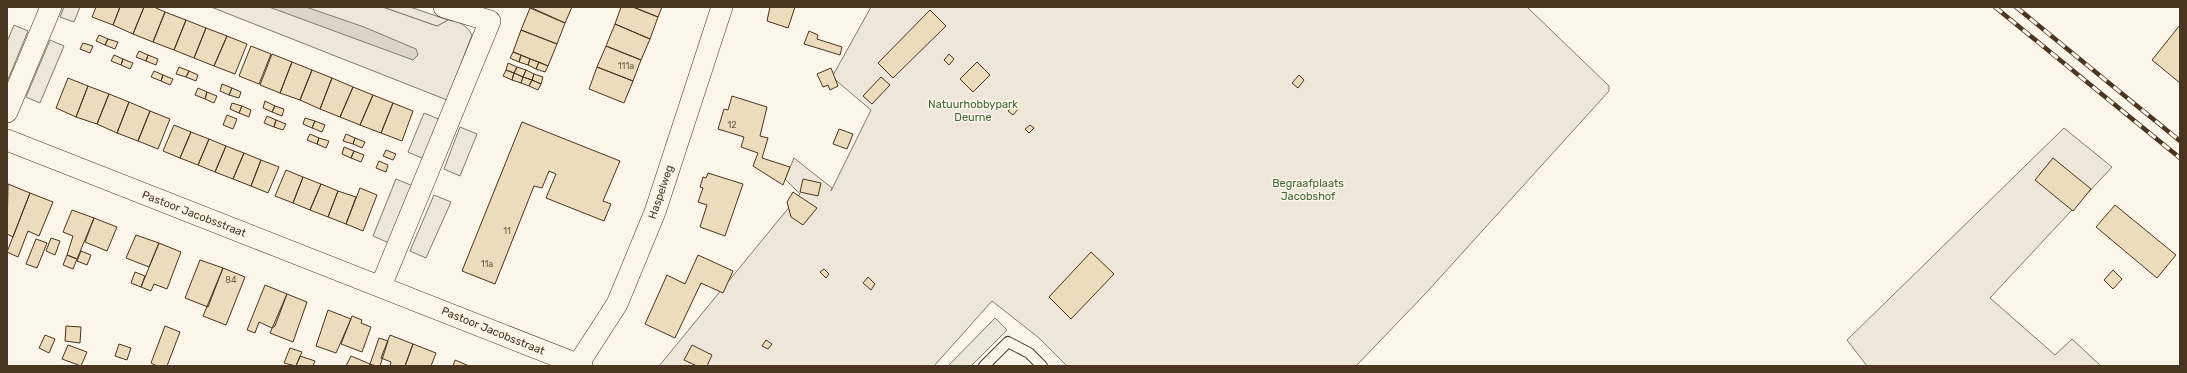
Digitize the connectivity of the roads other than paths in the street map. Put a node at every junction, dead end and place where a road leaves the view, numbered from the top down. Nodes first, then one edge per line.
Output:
1 (51, 7) edge
2 (444, 7) edge
3 (722, 7) edge
4 (493, 14) edge
5 (7, 112) edge
6 (7, 140) edge
7 (381, 286) junction
8 (579, 366) edge
9 (984, 366) edge
10 (1042, 366) edge

1 - 5 street
2 - 4 street
3 - 8 street, Haspelweg
4 - 7 street
6 - 7 street, Pastoor Jacobsstraat
7 - 8 street, Pastoor Jacobsstraat
9 - 10 lane

